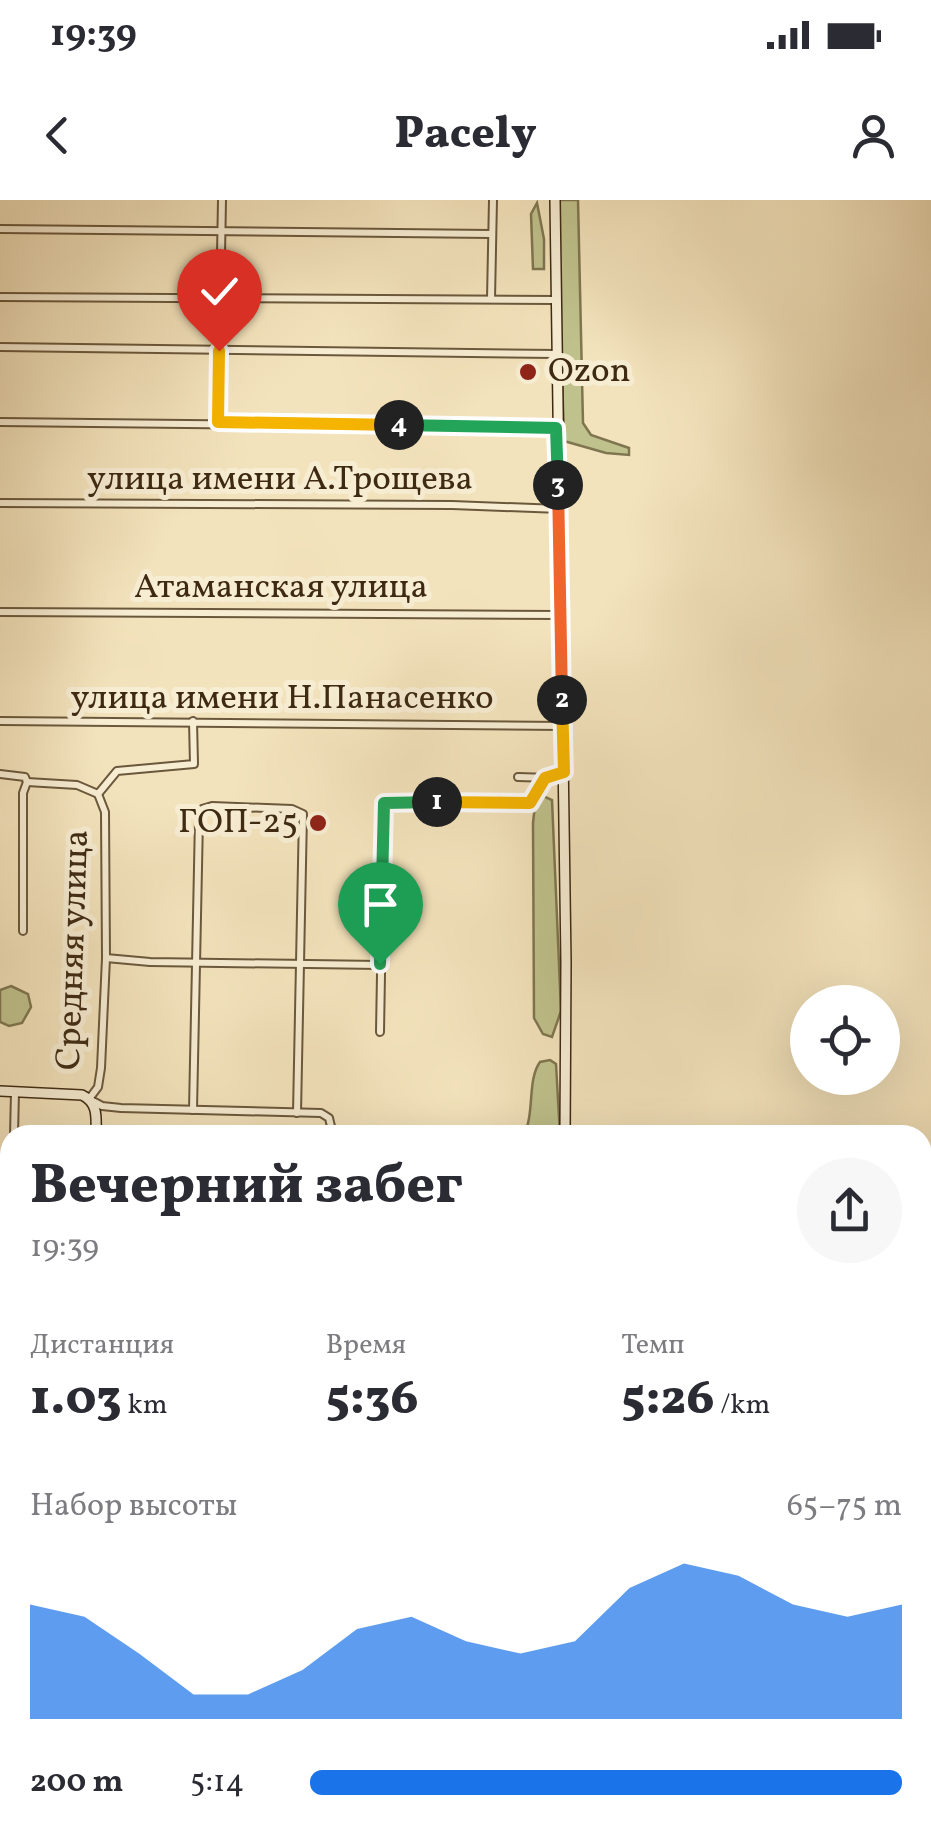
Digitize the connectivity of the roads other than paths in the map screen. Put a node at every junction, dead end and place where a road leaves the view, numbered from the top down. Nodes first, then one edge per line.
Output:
1 (222, 200) edge
2 (493, 200) edge
3 (555, 200) edge
4 (0, 229) edge
5 (222, 230) junction
6 (492, 234) junction
7 (0, 297) edge
8 (220, 298) junction
9 (491, 300) junction
10 (556, 300) junction
11 (0, 347) edge
12 (219, 351) junction
13 (557, 354) junction
14 (0, 422) edge
15 (218, 422) junction
16 (556, 428) junction
17 (0, 503) edge
18 (560, 509) junction
19 (0, 612) edge
20 (561, 615) junction
21 (0, 721) edge
22 (193, 721) junction
23 (563, 726) junction
24 (564, 772) junction
25 (0, 774) edge
26 (518, 777) dead end
27 (545, 778) junction
28 (26, 779) junction
29 (98, 794) junction
30 (22, 931) dead end
31 (106, 958) junction
32 (196, 960) junction
33 (299, 963) junction
34 (380, 964) junction
35 (380, 1032) dead end
36 (0, 1091) edge
37 (14, 1092) junction
38 (89, 1099) junction
39 (193, 1110) junction
40 (297, 1112) junction
41 (14, 1125) edge
42 (96, 1125) edge
43 (331, 1125) edge
44 (565, 1125) edge

1 - 5 street
2 - 6 street
3 - 10 street
4 - 5 street
5 - 6 street
5 - 8 street
6 - 9 street
7 - 8 street
8 - 9 street
8 - 12 street
9 - 10 street
10 - 13 street
11 - 12 street
12 - 13 street
12 - 15 street
13 - 16 street
14 - 15 street
15 - 16 street
16 - 18 street
17 - 18 street, улица имени А.Трощева
18 - 20 street
19 - 20 street, Атаманская улица
20 - 23 street
21 - 22 street, улица имени Н.Панасенко
22 - 23 street, улица имени Н.Панасенко
22 - 29 street, Средняя улица
23 - 24 street
24 - 27 street
24 - 44 street
25 - 28 street
26 - 27 street
27 - 34 street
28 - 29 street
28 - 30 street
29 - 31 street, Средняя улица
31 - 32 street
31 - 38 street, Средняя улица
32 - 33 street
32 - 33 street
32 - 39 street
33 - 34 street
33 - 40 street
34 - 35 street
36 - 37 street
37 - 38 street
37 - 41 street
38 - 39 street
38 - 42 street, Средняя улица
39 - 40 street
40 - 43 street

